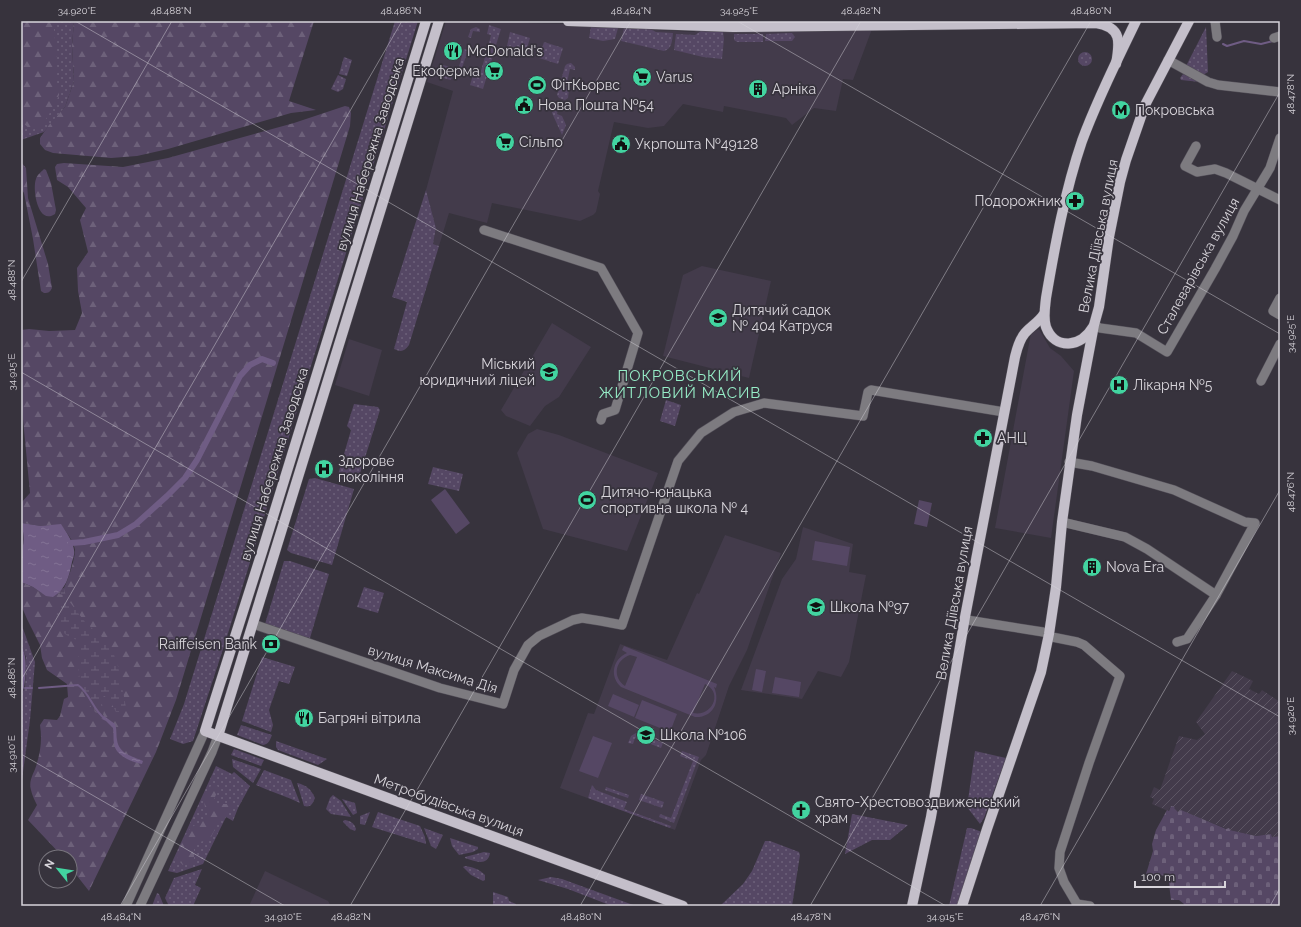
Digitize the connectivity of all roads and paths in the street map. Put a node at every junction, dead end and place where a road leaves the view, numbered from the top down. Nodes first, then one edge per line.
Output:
1 (426, 21) edge
2 (439, 21) edge
3 (568, 21) edge
4 (1136, 21) edge
5 (1189, 21) edge
6 (1215, 21) edge
7 (634, 22) edge
8 (1089, 22) edge
9 (1017, 23) edge
10 (761, 24) edge
11 (1217, 37) dead end
12 (1168, 60) junction
13 (1116, 64) junction
14 (1280, 92) edge
15 (1280, 138) edge
16 (1196, 146) dead end
17 (1258, 188) junction
18 (1280, 200) edge
19 (484, 230) dead end
20 (1280, 298) edge
21 (335, 314) junction
22 (1044, 314) junction
23 (1280, 315) edge
24 (348, 319) junction
25 (1094, 325) junction
26 (1280, 344) edge
27 (1261, 381) dead end
28 (1004, 412) junction
29 (601, 420) dead end
30 (1069, 462) junction
31 (1062, 522) junction
32 (1216, 595) junction
33 (965, 617) junction
34 (253, 624) junction
35 (1049, 634) junction
36 (1177, 642) dead end
37 (205, 731) junction
38 (218, 736) junction
39 (1076, 905) edge
40 (126, 906) edge
41 (140, 906) edge
42 (683, 906) edge
43 (912, 906) edge
44 (962, 906) edge
45 (1090, 906) edge

1 - 21 main road, вулиця Набережна Заводська
2 - 24 main road, вулиця Набережна Заводська
3 - 7 main road
4 - 13 main road, Велика Діївська вулиця
5 - 12 main road, Велика Діївська вулиця
6 - 11 street
7 - 10 main road
8 - 9 main road
8 - 13 main road
9 - 10 main road
12 - 14 street
12 - 25 main road, Велика Діївська вулиця
13 - 22 main road, Велика Діївська вулиця
15 - 17 street, Сталеварівська вулиця
16 - 17 street, Сталеварівська вулиця
17 - 18 street, Сталеварівська вулиця
17 - 25 street, Сталеварівська вулиця
19 - 29 street
20 - 23 street
21 - 24 main road
21 - 37 main road, вулиця Набережна Заводська
22 - 25 main road, Велика Діївська вулиця
22 - 28 main road, Велика Діївська вулиця
24 - 34 main road, вулиця Набережна Заводська
25 - 30 main road, Велика Діївська вулиця
26 - 27 street
28 - 33 main road, Велика Діївська вулиця
28 - 34 street, вулиця Максима Дія
30 - 31 main road, Велика Діївська вулиця
30 - 32 street
31 - 32 street
31 - 35 main road, Велика Діївська вулиця
32 - 36 street
33 - 35 street
33 - 43 main road, Велика Діївська вулиця
34 - 38 main road, вулиця Набережна Заводська
35 - 39 street
35 - 44 main road, Велика Діївська вулиця
37 - 38 main road, Метробудівська вулиця
37 - 40 street, вулиця Набережна Заводська
38 - 41 street, вулиця Набережна Заводська
38 - 42 main road, Метробудівська вулиця
39 - 45 street

